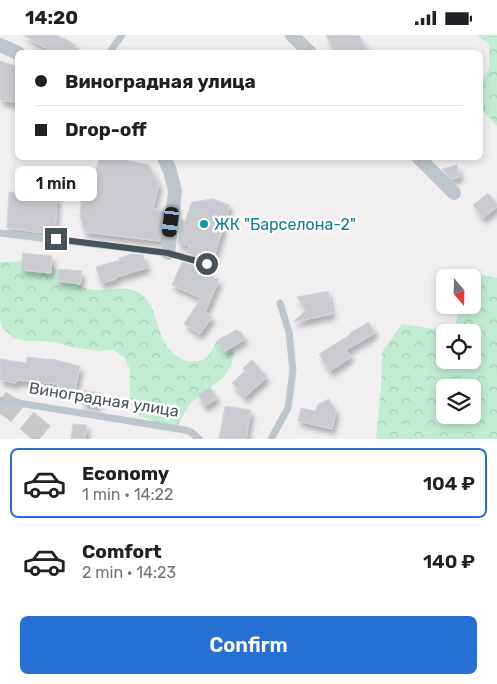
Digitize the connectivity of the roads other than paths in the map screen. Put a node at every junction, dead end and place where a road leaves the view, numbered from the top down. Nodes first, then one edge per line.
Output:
1 (122, 35) edge
2 (292, 35) edge
3 (0, 45) edge
4 (111, 50) edge
5 (307, 50) edge
6 (15, 52) edge
7 (165, 160) edge
8 (421, 160) edge
9 (454, 193) dead end
10 (0, 233) edge
11 (168, 253) junction
12 (207, 264) dead end
13 (280, 303) dead end
14 (0, 400) edge
15 (199, 439) edge
16 (271, 439) edge

1 - 4 lane
2 - 5 street
3 - 6 street
7 - 11 street
8 - 9 street
10 - 11 lane
11 - 12 lane
13 - 16 lane
14 - 15 lane, Виноградная улица

